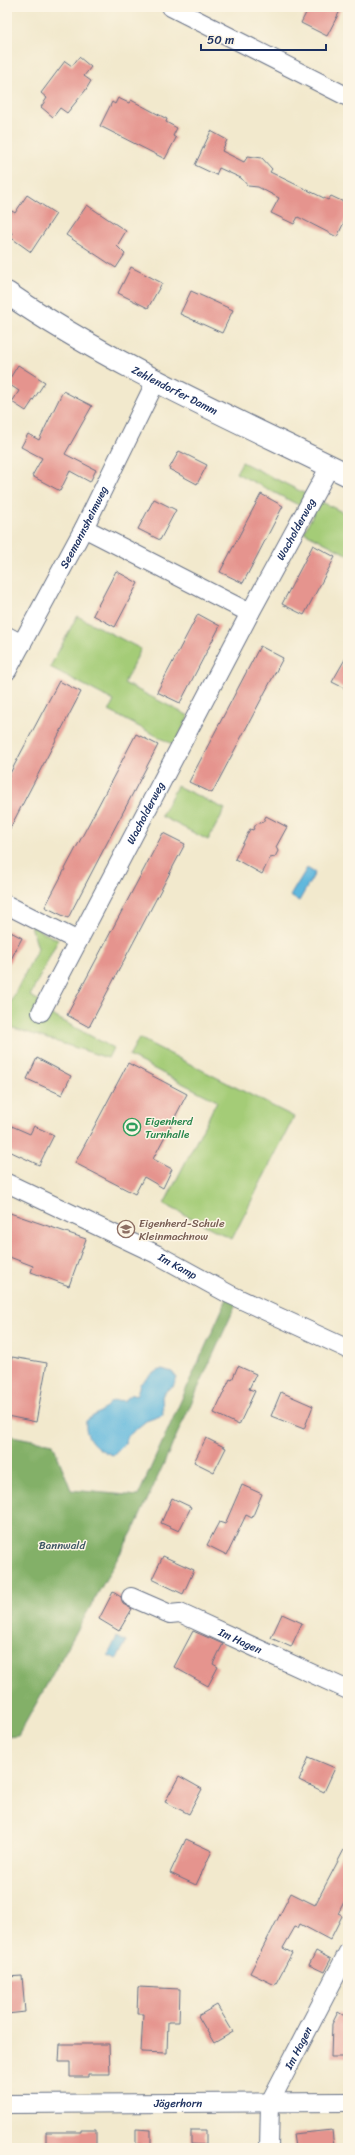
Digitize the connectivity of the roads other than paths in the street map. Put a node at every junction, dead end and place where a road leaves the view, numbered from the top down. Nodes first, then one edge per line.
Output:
1 (171, 7) edge
2 (348, 97) edge
3 (7, 293) edge
4 (156, 381) junction
5 (339, 471) edge
6 (84, 528) junction
7 (250, 613) junction
8 (14, 640) edge
9 (7, 671) edge
10 (7, 905) edge
11 (78, 940) junction
12 (41, 1012) dead end
13 (7, 1183) edge
14 (348, 1349) edge
15 (131, 1597) dead end
16 (348, 1690) edge
17 (348, 1952) edge
18 (270, 2102) junction
19 (348, 2102) edge
20 (7, 2104) edge
21 (269, 2148) edge

1 - 2 street
3 - 4 main road, Zehlendorfer Damm
4 - 5 main road, Zehlendorfer Damm
4 - 6 street, Seemannsheimweg
5 - 7 street, Wacholderweg
6 - 7 street
6 - 8 street, Seemannsheimweg
7 - 11 street, Wacholderweg
8 - 9 street, Seemannsheimweg
10 - 11 street
11 - 12 street, Wacholderweg
13 - 14 street, Im Kamp
15 - 16 street, Im Hagen
17 - 18 street, Im Hagen
18 - 19 street, Jägerhorn
18 - 20 street, Jägerhorn
18 - 21 street, Im Hagen

